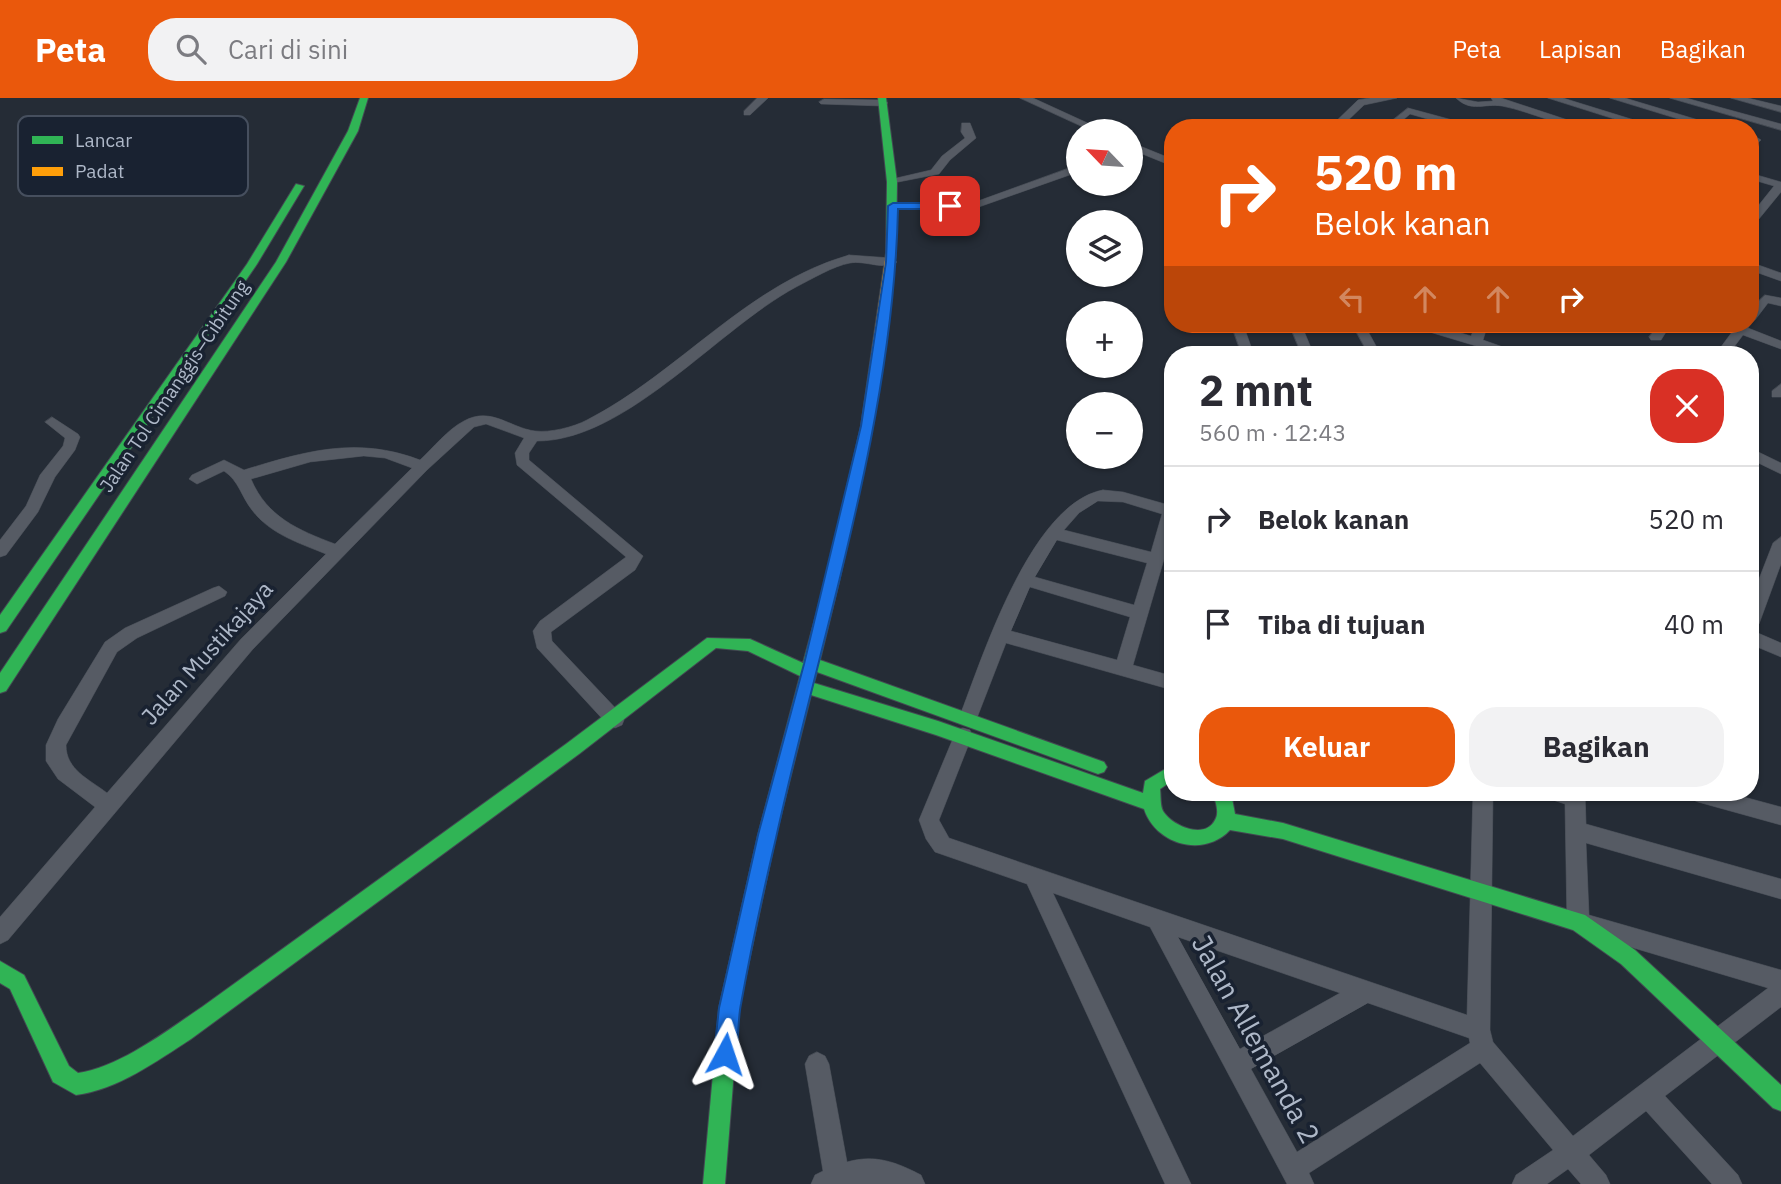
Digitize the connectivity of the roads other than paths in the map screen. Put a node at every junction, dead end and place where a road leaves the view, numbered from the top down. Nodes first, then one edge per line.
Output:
1 (364, 98) edge
2 (763, 98) edge
3 (1025, 98) edge
4 (1392, 98) edge
5 (1461, 98) edge
6 (1555, 98) edge
7 (1615, 98) edge
8 (1675, 98) edge
9 (1737, 98) edge
10 (1497, 100) edge
11 (883, 101) edge
12 (824, 102) dead end
13 (1781, 109) edge
14 (747, 113) dead end
15 (1461, 117) edge
16 (1073, 119) edge
17 (1343, 119) edge
18 (1399, 119) edge
19 (1558, 119) edge
20 (1625, 119) edge
21 (1688, 119) edge
22 (1752, 119) edge
23 (1759, 121) edge
24 (966, 125) dead end
25 (1781, 127) edge
26 (1143, 152) edge
27 (1164, 160) edge
28 (310, 168) dead end
29 (1066, 172) edge
30 (1759, 179) edge
31 (892, 182) junction
32 (893, 206) junction
33 (1759, 212) edge
34 (891, 262) junction
35 (1759, 269) edge
36 (1781, 276) edge
37 (1781, 302) edge
38 (1759, 306) edge
39 (1447, 333) edge
40 (1479, 333) edge
41 (1659, 333) edge
42 (1755, 333) edge
43 (1656, 337) dead end
44 (1476, 342) junction
45 (1781, 345) edge
46 (1489, 346) edge
47 (52, 422) dead end
48 (532, 436) junction
49 (1759, 458) edge
50 (422, 466) junction
51 (1781, 469) edge
52 (242, 476) junction
53 (197, 479) dead end
54 (1164, 509) edge
55 (1052, 533) junction
56 (1164, 535) edge
57 (1781, 543) edge
58 (0, 551) edge
59 (336, 551) junction
60 (1156, 559) junction
61 (1024, 580) junction
62 (219, 592) dead end
63 (1759, 600) edge
64 (1140, 613) junction
65 (0, 627) edge
66 (1001, 635) junction
67 (1759, 641) edge
68 (1781, 650) edge
69 (1123, 669) junction
70 (809, 675) junction
71 (1164, 681) edge
72 (0, 686) edge
73 (935, 717) junction
74 (615, 720) junction
75 (966, 727) junction
76 (1164, 780) edge
77 (1150, 795) junction
78 (1226, 801) edge
79 (1483, 801) edge
80 (1570, 801) edge
81 (1727, 801) edge
82 (108, 805) junction
83 (1781, 816) edge
84 (1226, 821) junction
85 (1577, 831) junction
86 (1036, 880) junction
87 (1781, 889) edge
88 (1482, 890) junction
89 (1578, 922) junction
90 (1159, 923) junction
91 (0, 933) edge
92 (0, 971) edge
93 (1781, 981) edge
94 (1365, 992) junction
95 (1781, 993) edge
96 (1480, 1039) junction
97 (1719, 1039) junction
98 (817, 1064) dead end
99 (1237, 1064) junction
100 (1648, 1095) junction
101 (1781, 1100) edge
102 (1572, 1152) junction
103 (1297, 1177) edge
104 (831, 1181) edge
105 (714, 1184) edge
106 (912, 1184) edge
107 (1178, 1184) edge
108 (1525, 1184) edge
109 (1597, 1184) edge
110 (1729, 1184) edge

1 - 72 main road, Jalan Tol Cimanggis–Cibitung
2 - 14 street
3 - 16 street
4 - 17 street
5 - 15 street
6 - 20 street
7 - 21 street
8 - 22 street
9 - 13 street
10 - 15 street
10 - 19 street
11 - 12 street
11 - 31 main road
15 - 18 street
23 - 25 street
24 - 31 street
26 - 27 street
28 - 65 main road, Jalan Tol Cimanggis–Cibitung
29 - 32 street
30 - 33 street
31 - 32 main road
32 - 34 main road
34 - 48 street
34 - 70 main road
35 - 36 street
37 - 38 street
39 - 44 street
40 - 44 street
41 - 43 street
42 - 45 street
44 - 46 street
47 - 58 street
48 - 50 street, Jalan Mustikajaya
48 - 74 street
49 - 51 street
50 - 52 street
50 - 59 street, Jalan Mustikajaya
52 - 53 street
52 - 59 street
54 - 55 street
55 - 60 street
55 - 61 street
56 - 60 street
57 - 63 street
59 - 82 street, Jalan Mustikajaya
60 - 64 street
61 - 64 street
61 - 66 street
62 - 82 street
64 - 69 street
66 - 69 street
66 - 75 street
67 - 68 street
69 - 71 street
70 - 73 main road
70 - 73 main road
70 - 74 main road
70 - 105 main road
73 - 75 main road
74 - 92 main road
75 - 77 main road
75 - 86 street
76 - 77 main road
77 - 84 main road
78 - 84 main road
79 - 88 street
80 - 85 street
81 - 83 street
82 - 91 street, Jalan Mustikajaya
84 - 88 main road
85 - 87 street
85 - 89 street
86 - 90 street
86 - 107 street
88 - 89 main road
88 - 96 street
89 - 93 street
89 - 97 main road
90 - 94 street
90 - 99 street, Jalan Allemanda 2
94 - 96 street
94 - 99 street
95 - 97 street
96 - 102 street
96 - 103 street
97 - 100 street
97 - 101 main road
98 - 104 street
99 - 103 street, Jalan Allemanda 2
100 - 102 street
100 - 110 street
102 - 108 street
102 - 109 street
104 - 106 street

